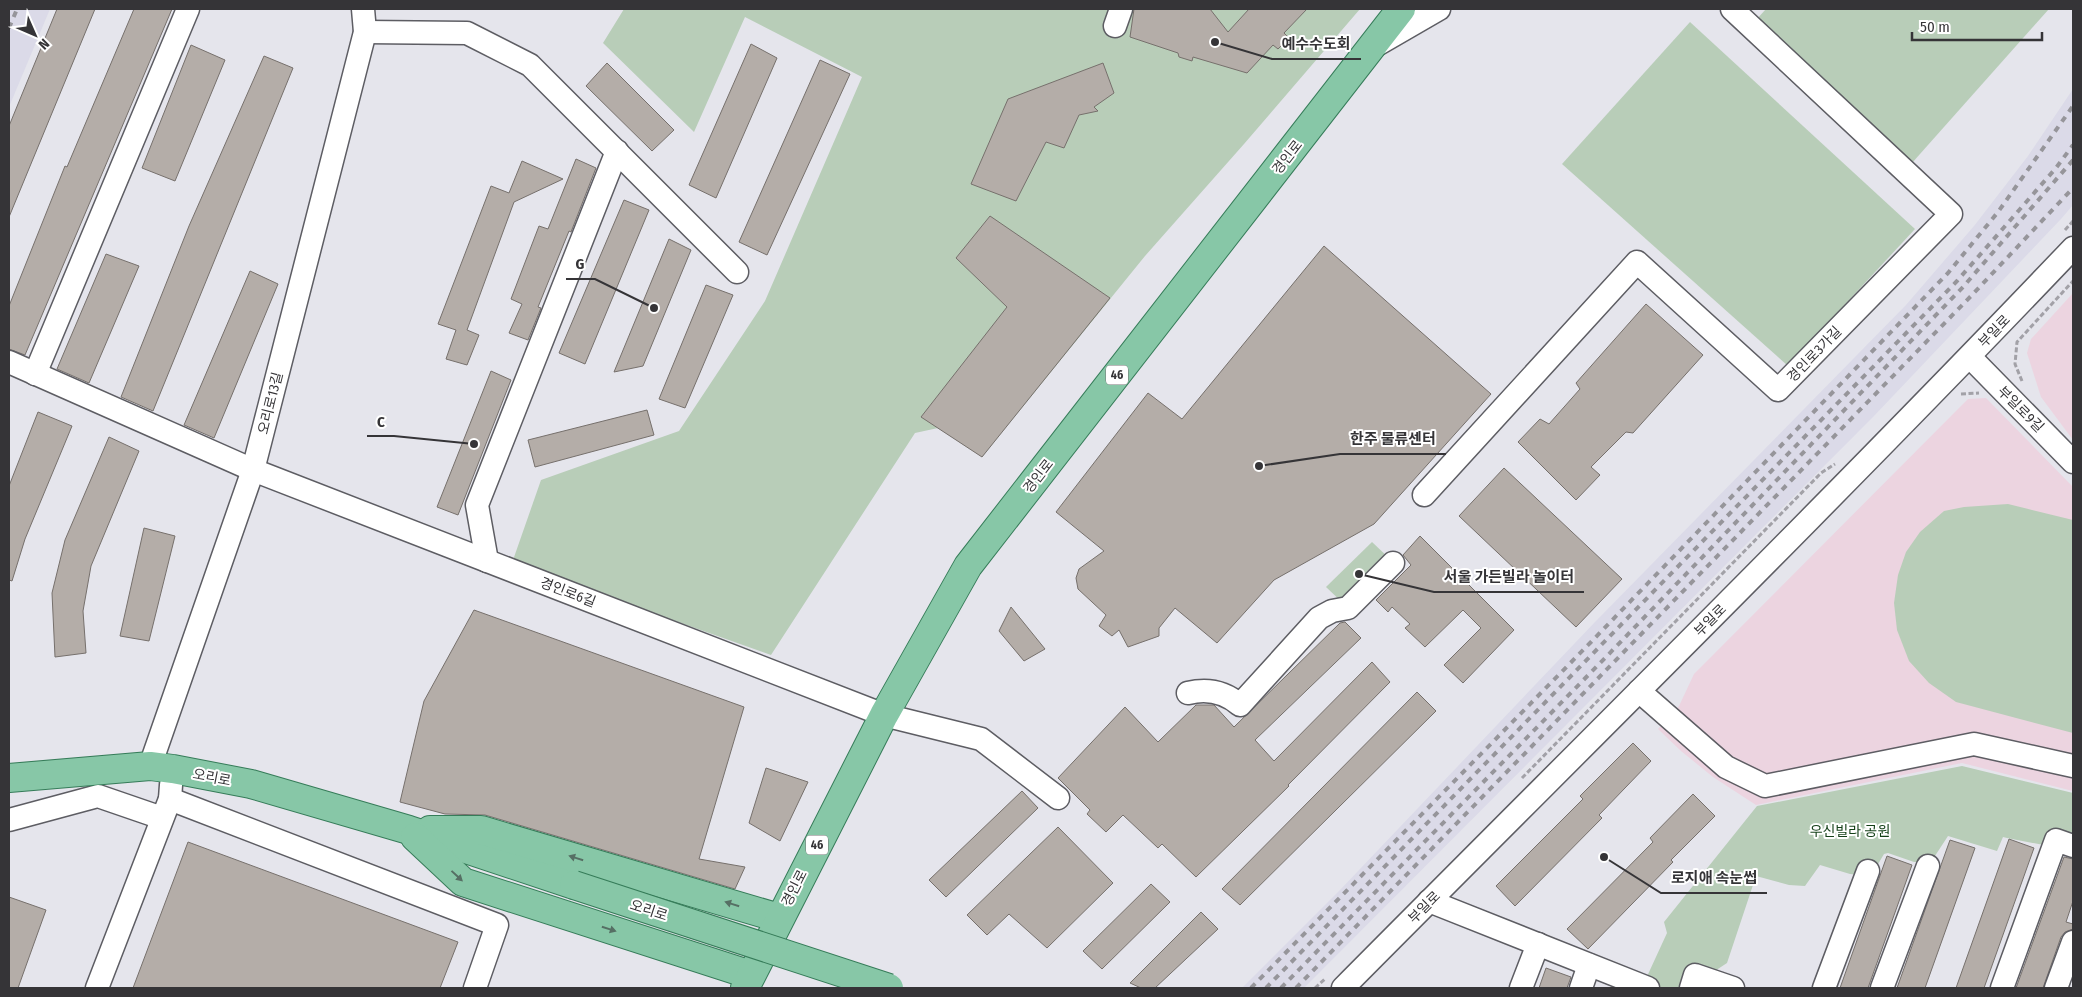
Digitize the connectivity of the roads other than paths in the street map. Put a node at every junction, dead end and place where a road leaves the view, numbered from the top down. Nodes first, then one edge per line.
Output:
1 (188, 9) edge
2 (363, 9) edge
3 (1401, 9) edge
4 (1439, 9) edge
5 (1732, 9) edge
6 (365, 32) junction
7 (1372, 48) junction
8 (617, 152) junction
9 (2067, 241) edge
10 (737, 272) dead end
11 (1970, 356) junction
12 (9, 362) edge
13 (36, 374) junction
14 (2073, 462) edge
15 (253, 470) junction
16 (1424, 494) dead end
17 (487, 561) junction
18 (1393, 563) dead end
19 (1639, 691) junction
20 (1188, 693) dead end
21 (884, 714) junction
22 (2073, 766) edge
23 (162, 768) junction
24 (9, 778) edge
25 (1058, 798) dead end
26 (166, 809) junction
27 (9, 820) edge
28 (408, 830) junction
29 (2073, 846) edge
30 (1928, 866) dead end
31 (1868, 871) dead end
32 (1429, 901) junction
33 (779, 918) junction
34 (2073, 942) edge
35 (1538, 944) junction
36 (1590, 964) junction
37 (1336, 981) edge
38 (748, 982) edge
39 (97, 988) edge
40 (474, 988) edge
41 (889, 988) edge
42 (1522, 988) edge
43 (1581, 988) edge
44 (1645, 988) edge
45 (1691, 988) edge
46 (1733, 988) edge
47 (1824, 988) edge
48 (1882, 988) edge
49 (2002, 988) edge
50 (2056, 988) edge

1 - 13 street
2 - 6 street, 오리로13길
3 - 7 main road, 경인로 / 46
4 - 7 street
5 - 16 street, 경인로3가길
6 - 8 street
6 - 15 street, 오리로13길
7 - 21 main road, 경인로 / 46
8 - 10 street
8 - 17 street
9 - 11 street, 부일로
11 - 14 street, 부일로9길
11 - 19 street, 부일로
12 - 13 street, 경인로6길
13 - 15 street, 경인로6길
15 - 17 street, 경인로6길
15 - 23 street, 오리로13길
17 - 21 street, 경인로6길
18 - 20 street
19 - 22 street
19 - 32 street, 부일로
21 - 25 street, 경인로6길
21 - 33 main road, 경인로 / 46
23 - 24 main road, 오리로
23 - 26 street, 오리로13길
23 - 28 main road, 오리로
26 - 27 street
26 - 39 street, 오리로13길
26 - 40 street
33 -> 28 main road, 오리로
28 -> 38 main road, 오리로
28 - 41 main road, 오리로, bridge
29 - 49 street
30 - 48 street
31 - 47 street
32 - 35 street
32 - 37 street, 부일로
33 - 38 main road, 경인로 / 46
34 - 50 street
35 - 36 street
35 - 42 street
36 - 43 street
36 - 44 street
45 - 46 street

